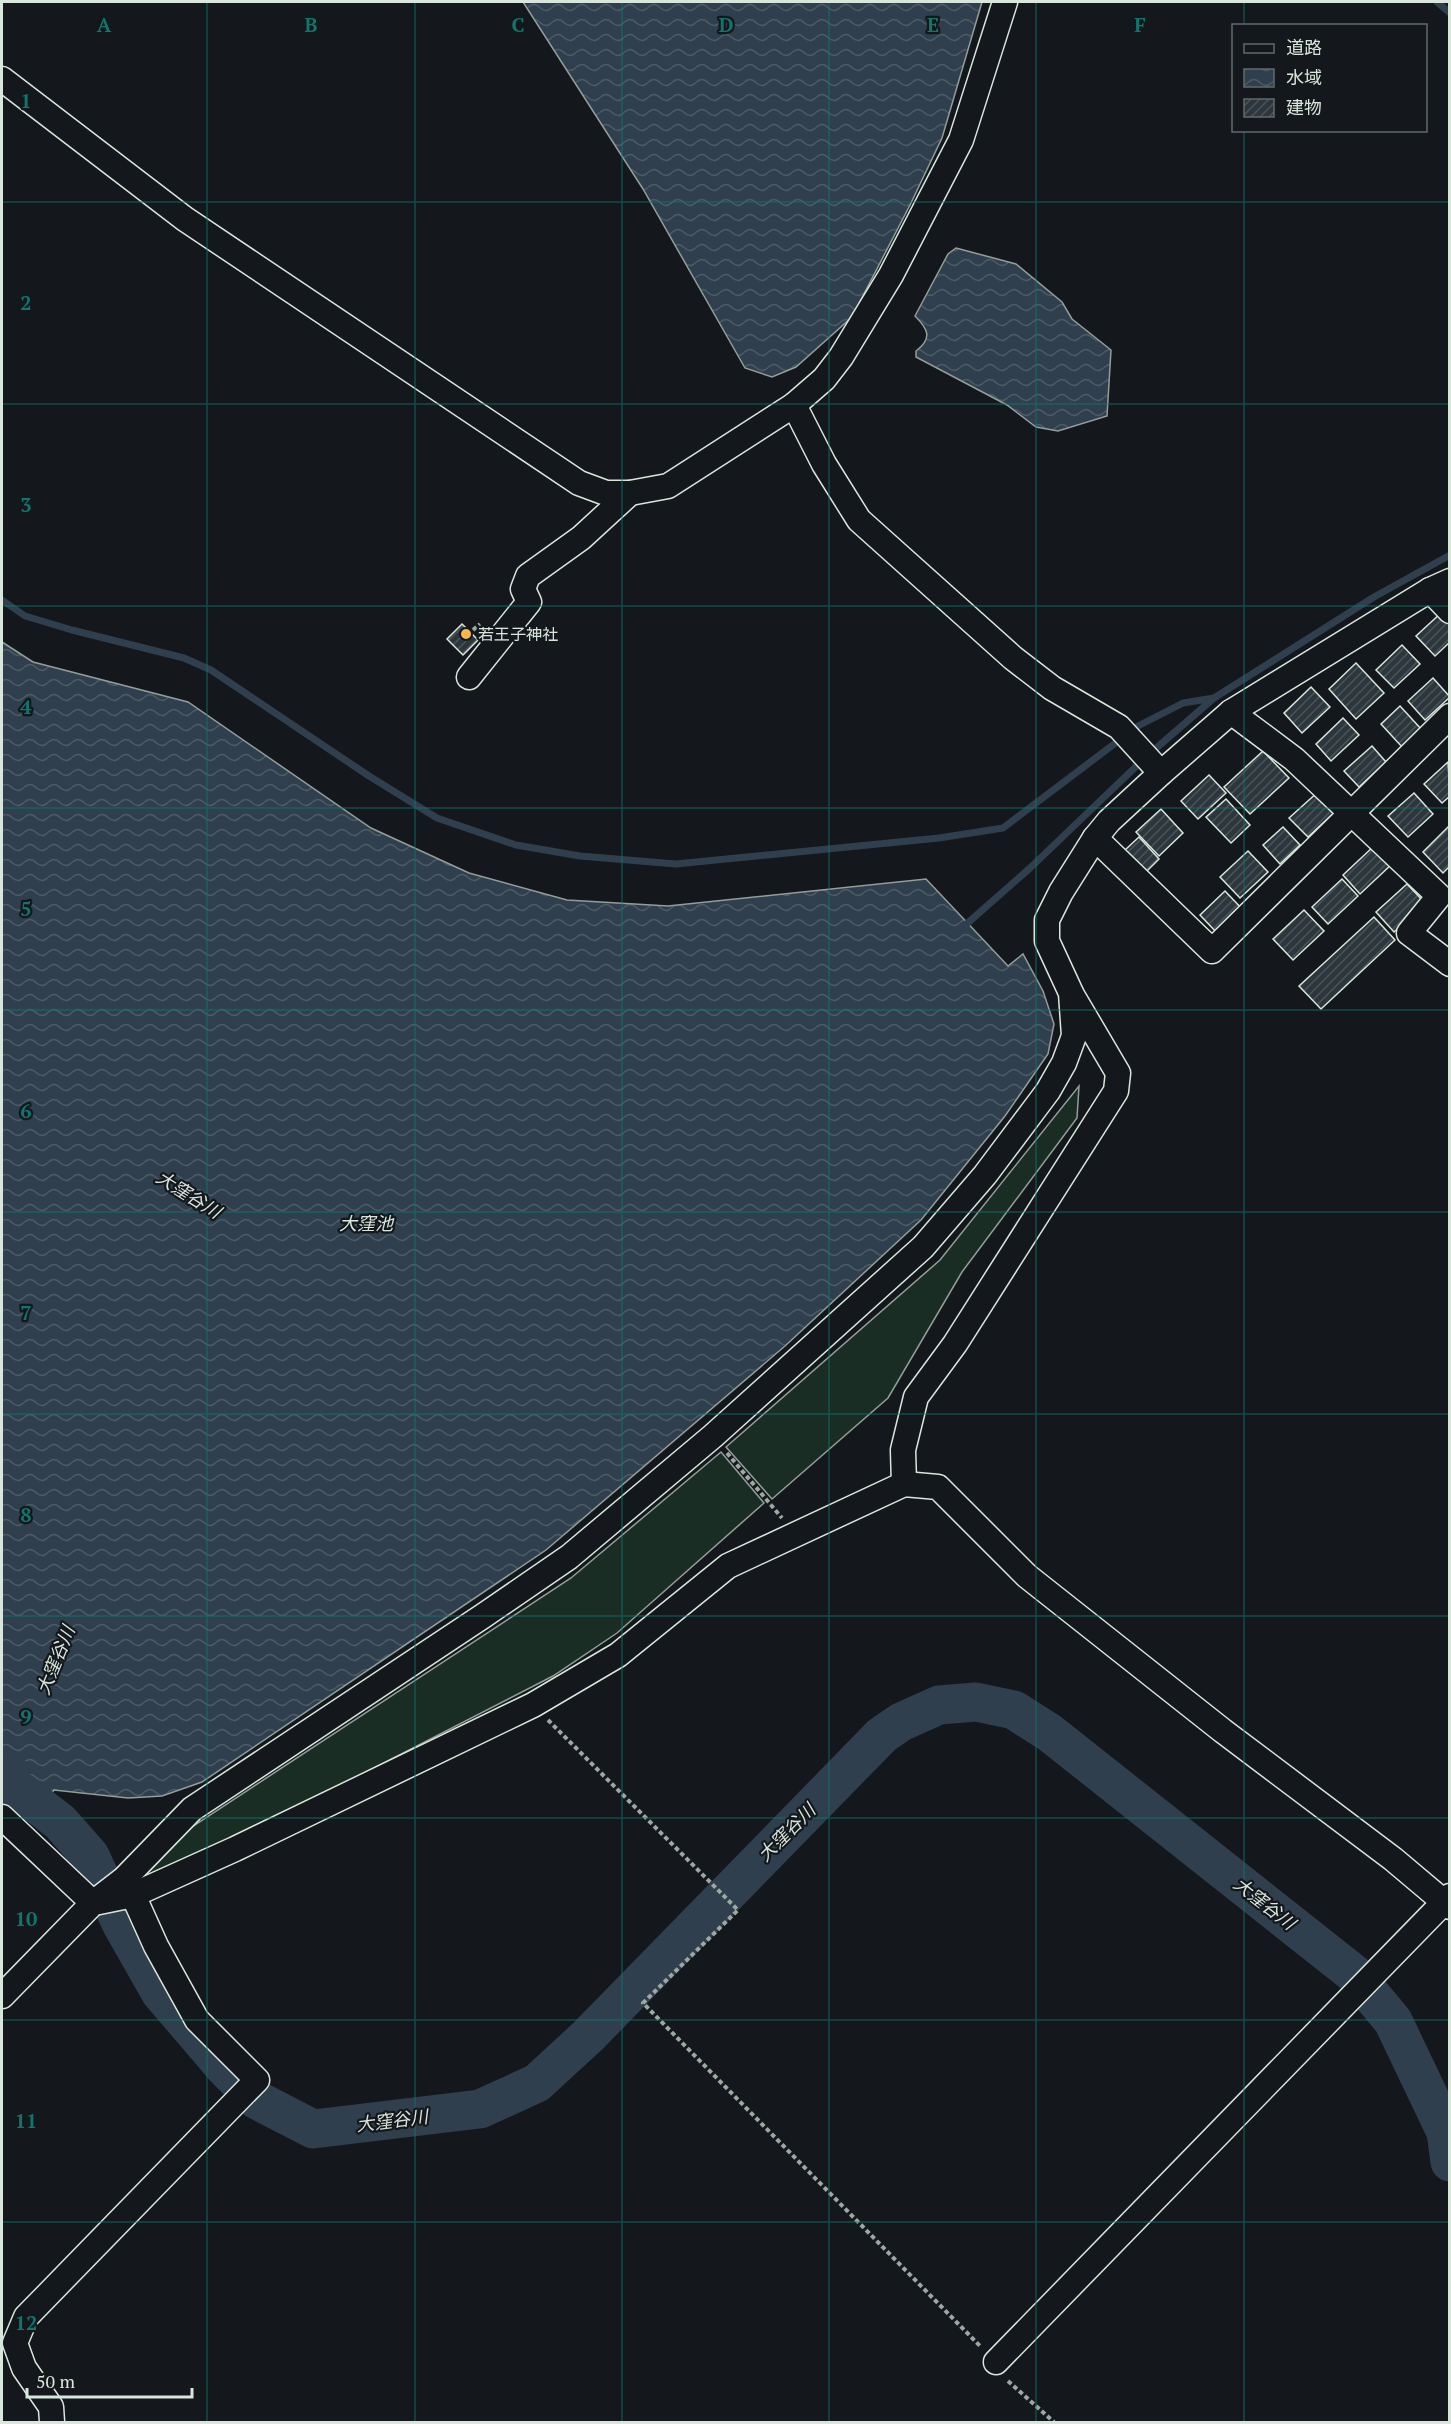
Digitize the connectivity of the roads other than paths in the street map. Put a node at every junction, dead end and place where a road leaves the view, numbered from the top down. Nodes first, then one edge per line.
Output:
1 (1005, 2) edge
2 (2, 79) edge
3 (794, 405) junction
4 (630, 494) junction
5 (1440, 585) edge
6 (1449, 611) edge
7 (469, 677) dead end
8 (1231, 712) junction
9 (1449, 716) edge
10 (1158, 770) junction
11 (1352, 814) junction
12 (1095, 838) junction
13 (1444, 890) edge
14 (1449, 964) edge
15 (1071, 993) junction
16 (904, 1484) junction
17 (2, 1817) edge
18 (110, 1897) junction
19 (1447, 1902) edge
20 (2, 1996) edge
21 (996, 2362) road end
22 (52, 2422) edge

1 - 3 street
2 - 4 street
3 - 4 street
3 - 10 street
4 - 7 street
5 - 6 street
5 - 8 street
8 - 10 street
8 - 11 street
9 - 11 street
10 - 12 street
11 - 12 street
11 - 13 street
12 - 15 street
13 - 14 street
15 - 16 street
15 - 18 street
16 - 18 street
16 - 19 street
17 - 18 street
18 - 20 street
18 - 22 street
19 - 21 street

